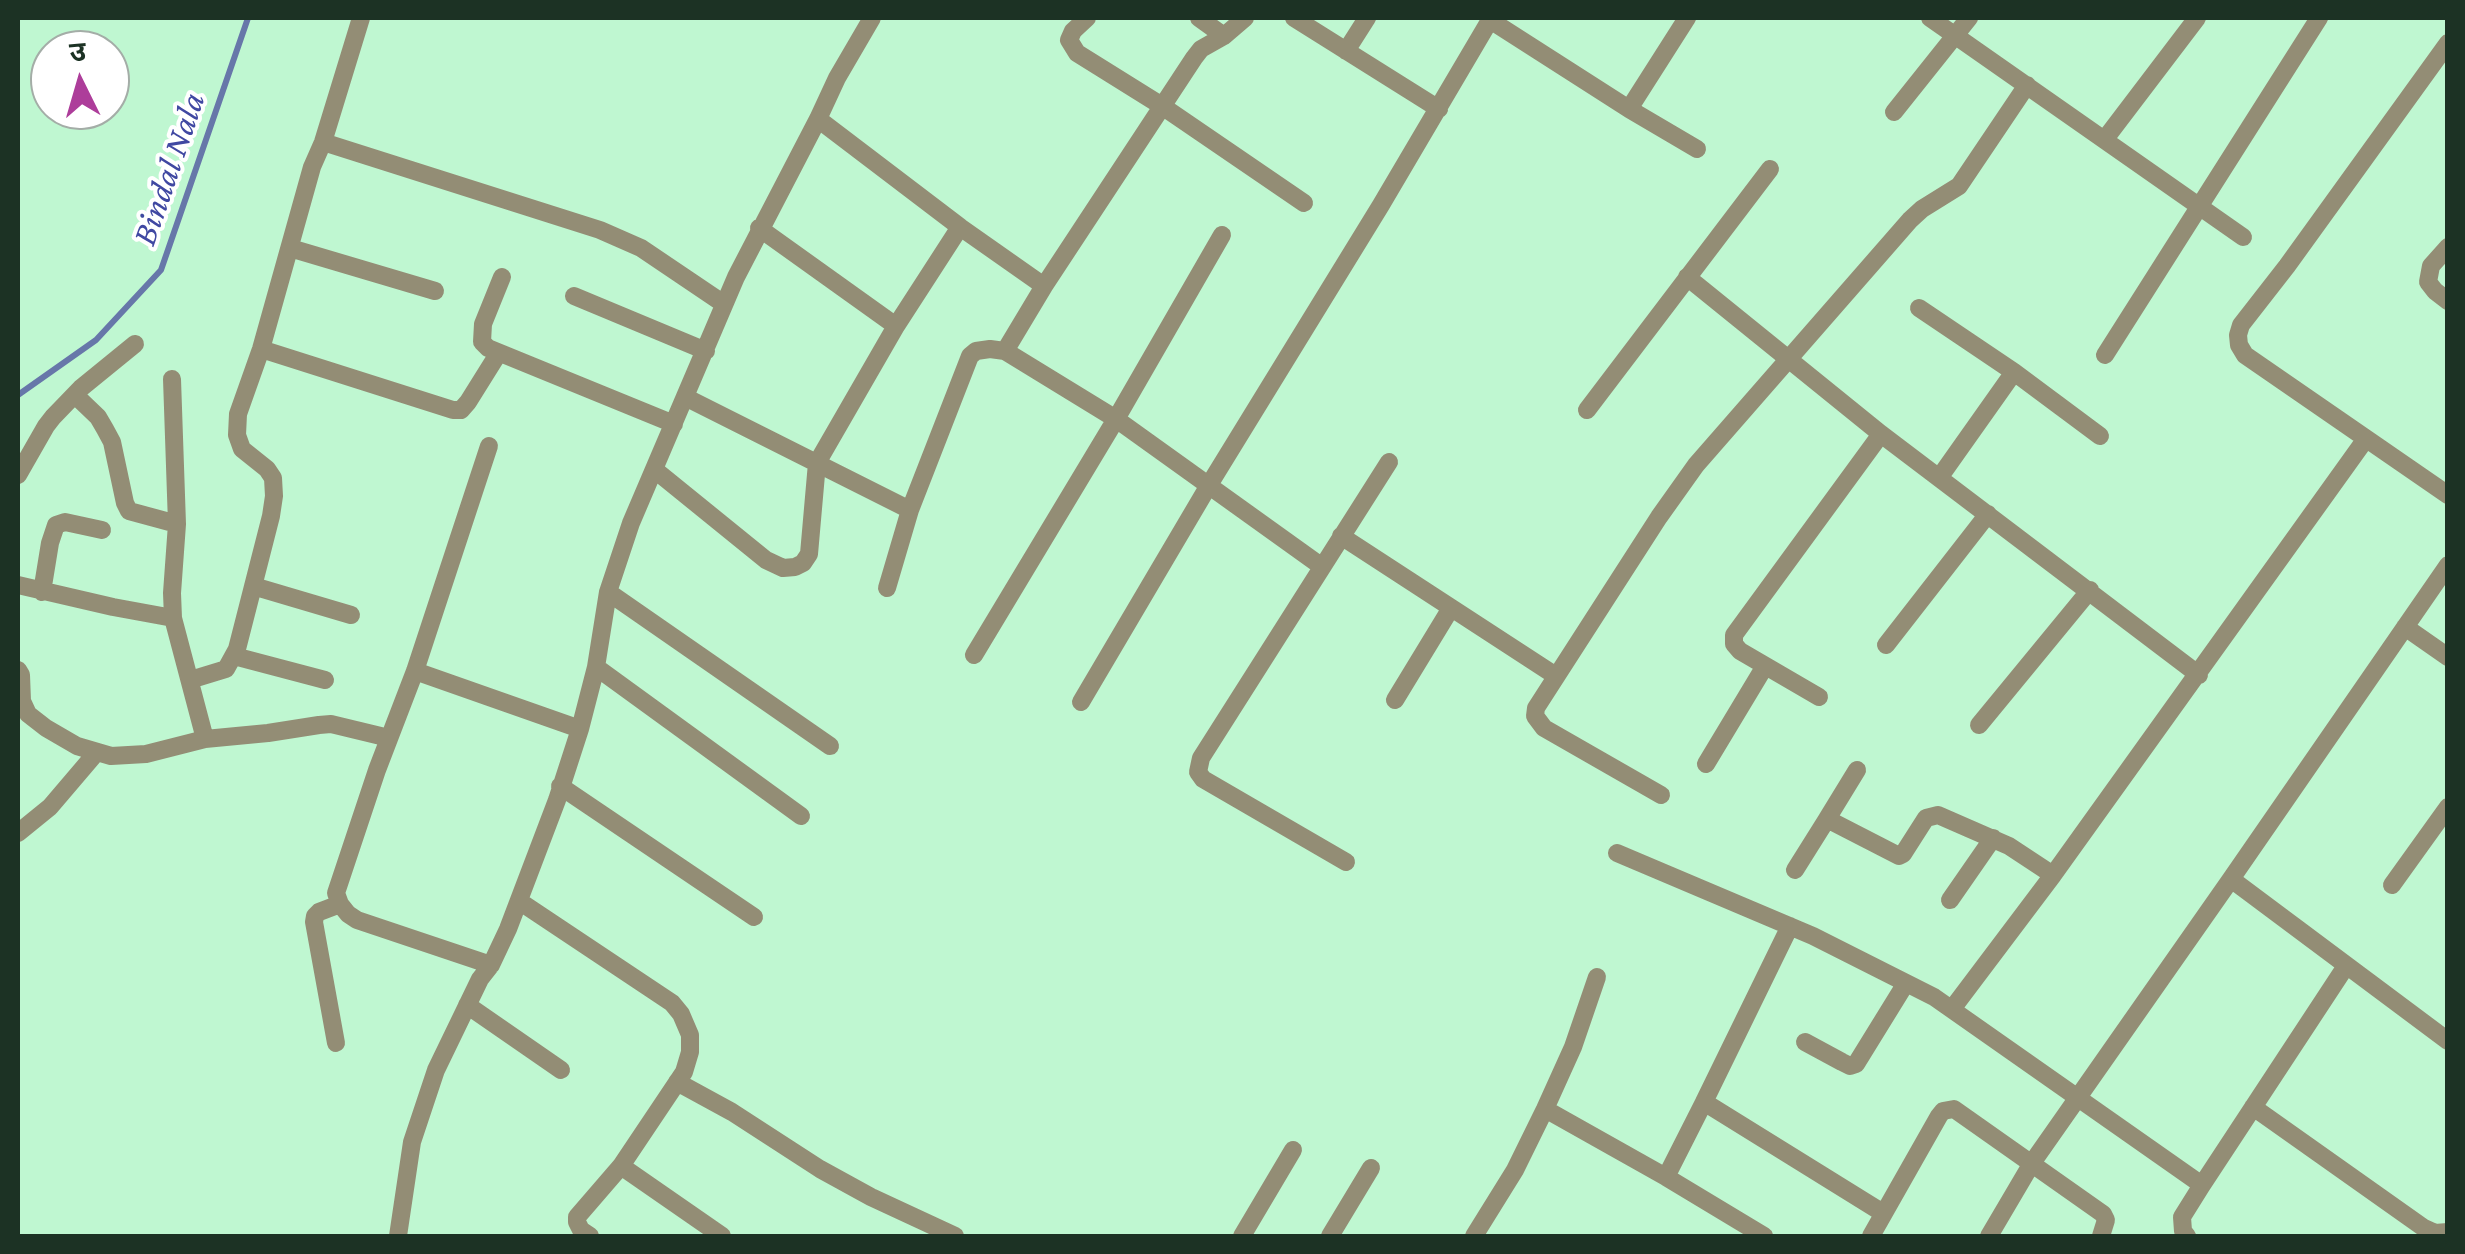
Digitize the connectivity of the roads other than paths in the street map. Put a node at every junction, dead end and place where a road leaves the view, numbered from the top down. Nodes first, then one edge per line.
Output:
1 (362, 18) edge
2 (1086, 18) edge
3 (1199, 18) edge
4 (1246, 18) edge
5 (1294, 18) edge
6 (1367, 18) edge
7 (1491, 18) edge
8 (1930, 18) edge
9 (1969, 18) edge
10 (2197, 18) edge
11 (2319, 18) edge
12 (867, 19) edge
13 (1681, 20) edge
14 (1957, 34) junction
15 (1224, 36) junction
16 (2448, 42) edge
17 (1346, 51) junction
18 (2027, 85) junction
19 (1162, 106) junction
20 (1438, 109) junction
21 (1629, 109) junction
22 (1894, 112) dead end
23 (818, 120) junction
24 (2104, 139) junction
25 (322, 142) junction
26 (1697, 149) dead end
27 (1770, 169) dead end
28 (1304, 203) dead end
29 (2199, 205) junction
30 (759, 228) junction
31 (960, 228) junction
32 (1222, 235) dead end
33 (2243, 237) dead end
34 (2448, 247) edge
35 (290, 248) junction
36 (1687, 277) junction
37 (502, 278) dead end
38 (1044, 286) junction
39 (435, 291) dead end
40 (574, 296) dead end
41 (2448, 302) edge
42 (724, 304) junction
43 (1919, 308) dead end
44 (896, 326) junction
45 (135, 344) dead end
46 (261, 349) junction
47 (706, 351) junction
48 (1005, 351) junction
49 (498, 354) junction
50 (2105, 356) dead end
51 (1787, 358) junction
52 (2014, 372) junction
53 (172, 378) dead end
54 (74, 395) junction
55 (685, 398) junction
56 (1588, 410) dead end
57 (1116, 419) junction
58 (674, 424) junction
59 (1881, 434) junction
60 (2100, 436) dead end
61 (2365, 440) junction
62 (489, 446) dead end
63 (1389, 462) dead end
64 (817, 463) junction
65 (655, 470) junction
66 (18, 476) edge
67 (1939, 478) junction
68 (1209, 485) junction
69 (2448, 495) edge
70 (910, 510) junction
71 (1988, 514) junction
72 (177, 524) junction
73 (102, 530) dead end
74 (1342, 536) junction
75 (2448, 565) edge
76 (1321, 566) junction
77 (18, 585) edge
78 (253, 586) junction
79 (886, 588) dead end
80 (2090, 590) junction
81 (42, 592) junction
82 (608, 592) junction
83 (1451, 608) junction
84 (351, 615) dead end
85 (174, 618) junction
86 (2406, 627) junction
87 (1886, 645) dead end
88 (974, 655) dead end
89 (234, 656) junction
90 (2448, 656) edge
91 (596, 666) junction
92 (1765, 666) junction
93 (18, 670) edge
94 (415, 671) junction
95 (2199, 675) junction
96 (1556, 676) junction
97 (190, 680) junction
98 (326, 680) dead end
99 (1819, 697) dead end
100 (1395, 700) dead end
101 (1081, 702) dead end
102 (21, 713) edge
103 (1979, 725) dead end
104 (580, 729) junction
105 (389, 738) junction
106 (205, 739) junction
107 (830, 746) dead end
108 (96, 753) junction
109 (1706, 764) dead end
110 (1856, 770) dead end
111 (560, 786) junction
112 (1661, 794) dead end
113 (2448, 807) edge
114 (801, 816) dead end
115 (1827, 819) junction
116 (18, 833) edge
117 (1993, 838) junction
118 (1617, 853) dead end
119 (1346, 862) dead end
120 (1795, 870) dead end
121 (2053, 876) junction
122 (2231, 880) junction
123 (2392, 885) dead end
124 (519, 900) junction
125 (1950, 900) dead end
126 (340, 904) junction
127 (754, 916) dead end
128 (1790, 926) junction
129 (492, 964) junction
130 (2346, 966) junction
131 (1597, 977) dead end
132 (1906, 983) junction
133 (467, 1004) junction
134 (1952, 1009) junction
135 (2448, 1041) edge
136 (1804, 1042) dead end
137 (336, 1043) dead end
138 (562, 1070) dead end
139 (677, 1082) junction
140 (2079, 1096) junction
141 (1704, 1102) junction
142 (2253, 1107) junction
143 (1545, 1109) junction
144 (1292, 1150) dead end
145 (2032, 1163) junction
146 (621, 1166) junction
147 (1371, 1168) dead end
148 (1666, 1177) junction
149 (2202, 1185) junction
150 (1883, 1212) junction
151 (2448, 1232) edge
152 (1755, 1234) edge
153 (398, 1236) edge
154 (590, 1236) edge
155 (722, 1236) edge
156 (955, 1236) edge
157 (1242, 1236) edge
158 (1330, 1236) edge
159 (1474, 1236) edge
160 (1871, 1236) edge
161 (1989, 1236) edge
162 (2101, 1236) edge
163 (2188, 1236) edge

1 - 25 street
2 - 19 street
3 - 15 street
4 - 15 street
5 - 17 street
6 - 17 street
7 - 20 street
7 - 21 street
8 - 14 street
9 - 14 street
10 - 24 street
11 - 29 street
12 - 23 street
13 - 21 street
14 - 18 street
14 - 22 street
15 - 19 street
16 - 61 street
17 - 20 street
18 - 24 street
18 - 51 street
19 - 28 street
19 - 38 street
20 - 68 street
21 - 26 street
23 - 30 street
23 - 31 street
24 - 29 street
25 - 35 street
25 - 42 street
27 - 36 street
29 - 33 street
29 - 50 street
30 - 42 street
30 - 44 street
31 - 38 street
31 - 44 street
32 - 57 street
34 - 41 street
35 - 39 street
35 - 46 street
36 - 51 street
36 - 56 street
37 - 49 street
38 - 48 street
40 - 47 street
42 - 47 street
43 - 52 street
44 - 64 street
45 - 54 street
46 - 49 street
46 - 78 street
47 - 55 street
48 - 57 street
48 - 70 street
49 - 58 street
51 - 59 street
51 - 96 street
52 - 60 street
52 - 67 street
53 - 72 street
54 - 66 street
54 - 72 street
55 - 58 street
55 - 64 street
57 - 68 street
57 - 88 street
58 - 65 street
59 - 67 street
59 - 92 street
61 - 69 street
61 - 95 street
62 - 94 street
63 - 74 street
64 - 65 street
64 - 70 street
65 - 82 street
67 - 71 street
68 - 76 street
68 - 101 street
70 - 79 street
71 - 80 street
71 - 87 street
72 - 85 street
73 - 81 street
74 - 76 street
74 - 83 street
75 - 86 street
76 - 119 street
77 - 81 street
78 - 84 street
78 - 89 street
80 - 95 street
80 - 103 street
81 - 85 street
82 - 91 street
82 - 107 street
83 - 96 street
83 - 100 street
85 - 97 street
86 - 90 street
86 - 122 street
89 - 97 street
89 - 98 street
91 - 104 street
91 - 114 street
92 - 99 street
92 - 109 street
93 - 102 street
94 - 104 street
94 - 105 street
95 - 121 street
96 - 112 street
97 - 106 street
102 - 108 street
104 - 111 street
105 - 106 street
105 - 126 street
106 - 108 street
108 - 116 street
110 - 115 street
111 - 124 street
111 - 127 street
113 - 123 street
115 - 117 street
115 - 120 street
117 - 121 street
117 - 125 street
118 - 128 street
121 - 134 street
122 - 130 street
122 - 140 street
124 - 129 street
124 - 139 street
126 - 129 street
126 - 137 street
128 - 132 street
128 - 141 street
129 - 133 street
130 - 135 street
130 - 142 street
131 - 143 street
132 - 134 street
132 - 136 street
133 - 138 street
133 - 153 street
134 - 140 street
139 - 146 street
139 - 156 street
140 - 145 street
140 - 149 street
141 - 148 street
141 - 150 street
142 - 149 street
142 - 151 street
143 - 148 street
143 - 159 street
144 - 157 street
145 - 150 street
145 - 161 street
145 - 162 street
146 - 154 street
146 - 155 street
147 - 158 street
148 - 152 street
149 - 163 street
150 - 160 street

